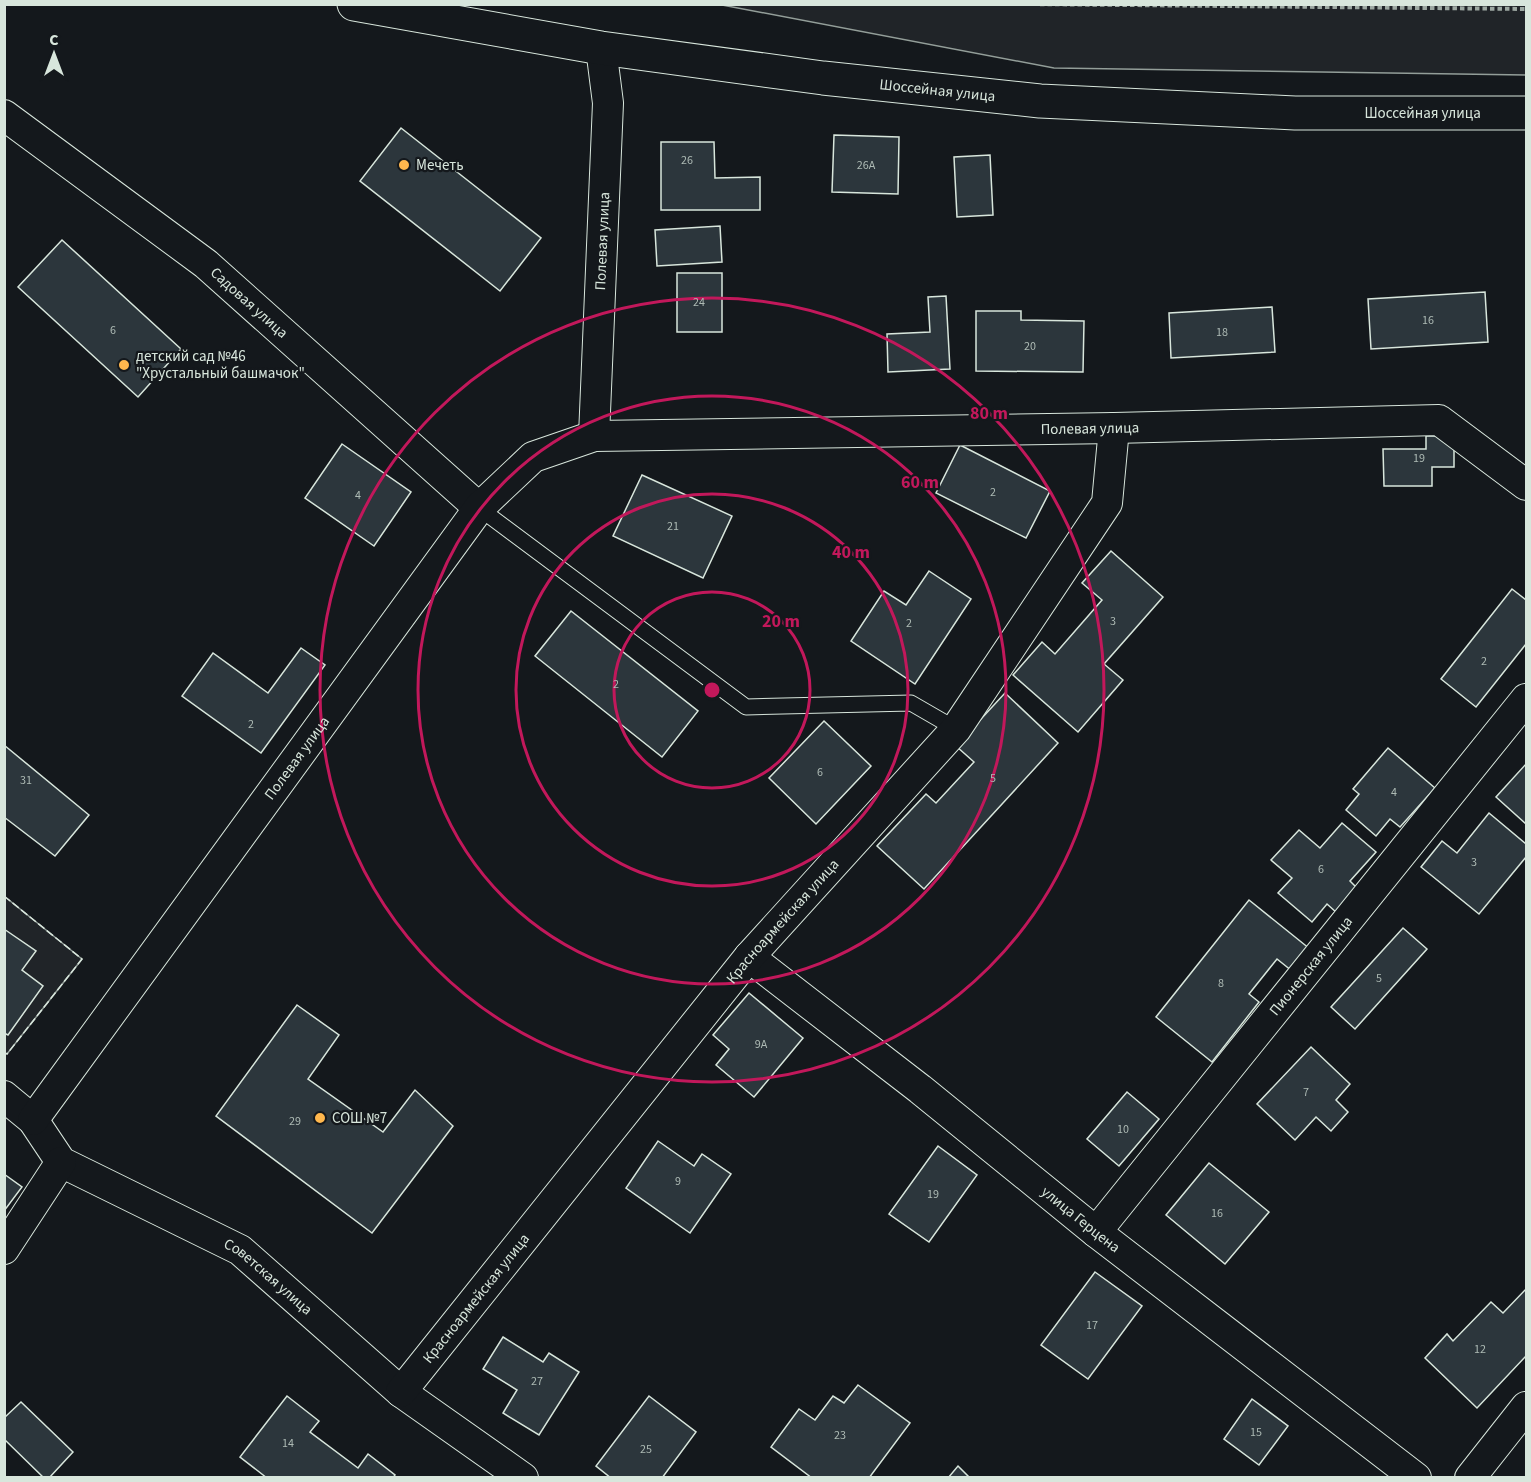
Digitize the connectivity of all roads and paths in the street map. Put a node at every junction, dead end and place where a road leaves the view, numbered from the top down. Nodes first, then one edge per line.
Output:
1 (354, 4) edge
2 (1025, 4) edge
3 (1527, 9) edge
4 (601, 48) junction
5 (1527, 113) edge
6 (4, 115) edge
7 (1114, 428) junction
8 (594, 435) junction
9 (1527, 485) edge
10 (479, 508) junction
11 (1527, 699) edge
12 (956, 729) junction
13 (749, 957) junction
14 (4, 1096) edge
15 (33, 1120) junction
16 (61, 1162) junction
17 (1096, 1232) junction
18 (4, 1249) edge
19 (401, 1392) junction
20 (1527, 1407) edge
21 (523, 1478) edge
22 (1416, 1478) edge
23 (1470, 1478) edge

1 - 4 main road, Шоссейная улица
2 - 3 path
4 - 5 main road, Шоссейная улица
4 - 8 street, Полевая улица
6 - 10 street, Садовая улица
7 - 8 street, Полевая улица
7 - 9 street, Полевая улица
7 - 12 street, Красноармейская улица
8 - 10 street, Полевая улица
10 - 12 lane
10 - 15 street, Полевая улица
11 - 17 street, Пионерская улица
12 - 13 street, Красноармейская улица
13 - 17 street, улица Герцена
13 - 19 street, Красноармейская улица
14 - 15 street
15 - 16 street
16 - 18 street
16 - 19 street, Советская улица
17 - 22 street, улица Герцена
19 - 21 street, Советская улица
20 - 23 street

